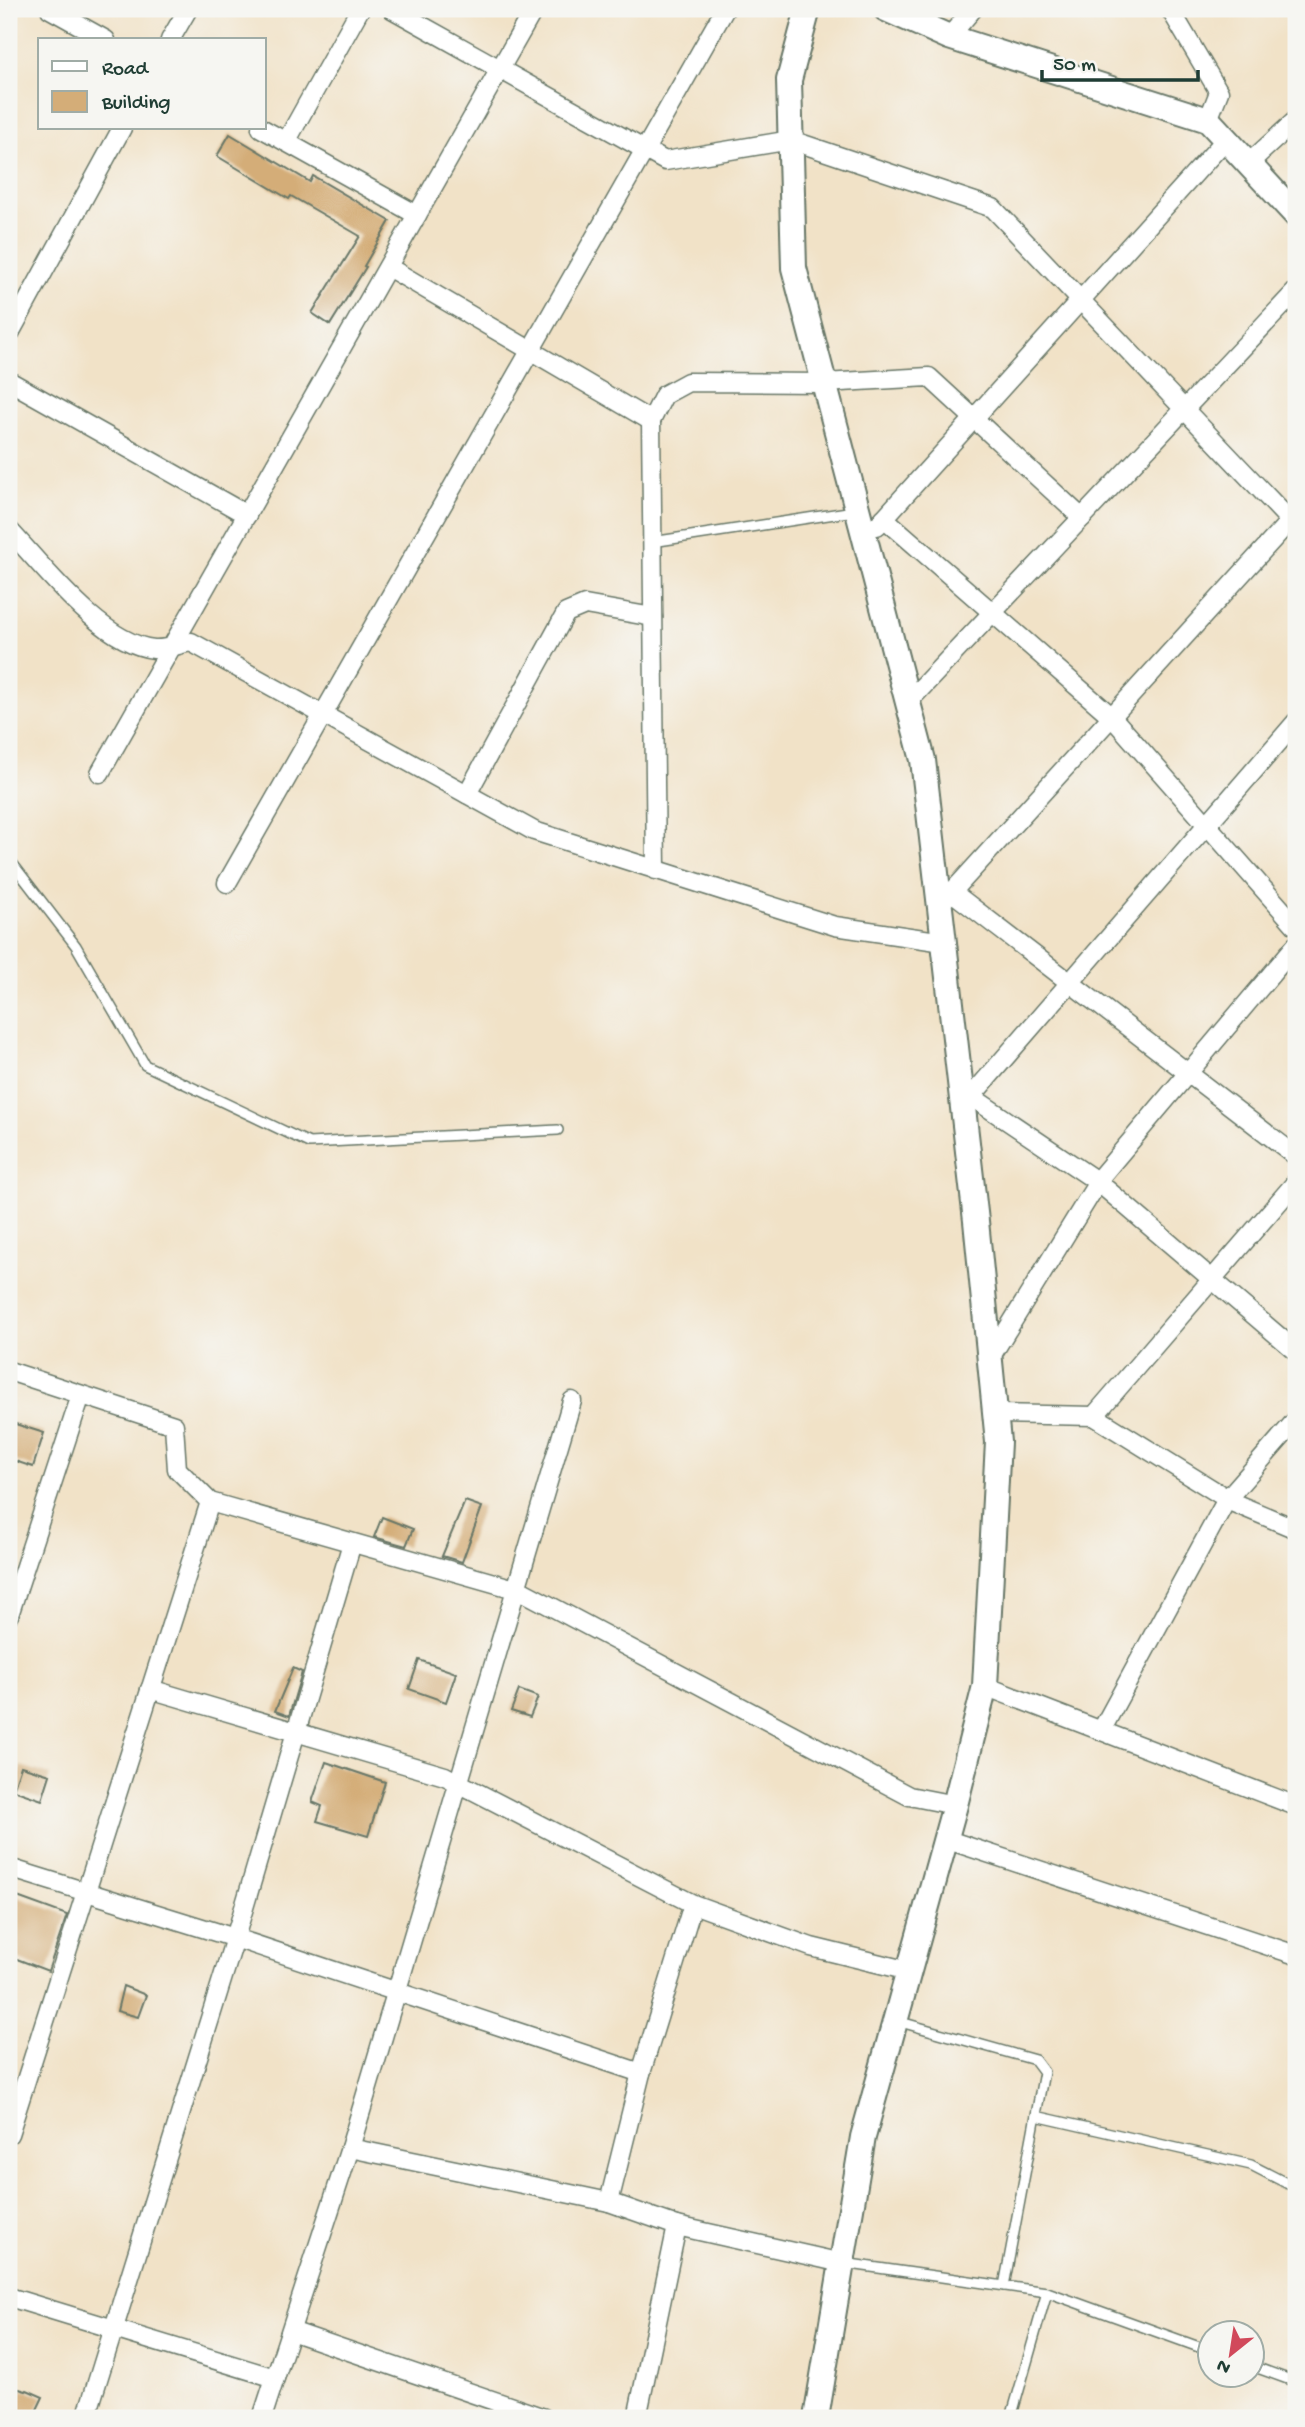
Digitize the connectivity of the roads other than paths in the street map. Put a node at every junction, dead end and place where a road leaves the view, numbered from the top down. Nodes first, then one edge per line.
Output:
1 (50, 9) edge
2 (188, 9) edge
3 (360, 9) edge
4 (392, 9) edge
5 (534, 9) edge
6 (725, 9) edge
7 (808, 9) edge
8 (886, 9) edge
9 (972, 9) edge
10 (1170, 9) edge
11 (949, 37) junction
12 (102, 38) edge
13 (171, 38) edge
14 (500, 69) junction
15 (1208, 120) junction
16 (1296, 120) edge
17 (121, 130) edge
18 (265, 130) edge
19 (1226, 139) junction
20 (791, 140) junction
21 (286, 142) junction
22 (645, 150) junction
23 (1249, 163) junction
24 (417, 215) junction
25 (1296, 215) edge
26 (388, 267) junction
27 (1296, 292) edge
28 (1080, 300) junction
29 (9, 335) edge
30 (530, 351) junction
31 (9, 381) edge
32 (824, 383) junction
33 (1185, 409) junction
34 (974, 418) junction
35 (651, 421) junction
36 (858, 510) junction
37 (247, 515) junction
38 (884, 518) junction
39 (1082, 518) junction
40 (1294, 520) edge
41 (9, 530) edge
42 (865, 538) junction
43 (652, 542) junction
44 (992, 613) junction
45 (653, 617) junction
46 (173, 646) junction
47 (908, 702) junction
48 (323, 715) junction
49 (1111, 716) junction
50 (1296, 722) edge
51 (100, 774) dead end
52 (467, 794) junction
53 (1207, 825) junction
54 (9, 859) edge
55 (656, 870) junction
56 (226, 883) dead end
57 (946, 897) junction
58 (1296, 926) edge
59 (944, 942) junction
60 (1296, 945) edge
61 (1070, 983) junction
62 (1188, 1073) junction
63 (968, 1102) junction
64 (558, 1130) dead end
65 (1296, 1156) edge
66 (1098, 1182) junction
67 (1296, 1182) edge
68 (1213, 1279) junction
69 (1296, 1351) edge
70 (990, 1358) junction
71 (9, 1371) edge
72 (80, 1395) junction
73 (572, 1401) dead end
74 (996, 1414) junction
75 (1094, 1416) junction
76 (1296, 1420) edge
77 (1227, 1499) junction
78 (210, 1502) junction
79 (1296, 1529) edge
80 (352, 1543) junction
81 (516, 1589) junction
82 (9, 1615) edge
83 (985, 1686) junction
84 (150, 1689) junction
85 (1101, 1731) junction
86 (296, 1732) junction
87 (458, 1783) junction
88 (955, 1805) junction
89 (1296, 1807) edge
90 (945, 1839) junction
91 (9, 1868) edge
92 (86, 1892) junction
93 (693, 1904) junction
94 (235, 1938) junction
95 (1296, 1955) edge
96 (909, 1971) junction
97 (397, 1992) junction
98 (895, 2020) junction
99 (641, 2073) junction
100 (1036, 2116) junction
101 (9, 2134) edge
102 (350, 2148) junction
103 (1296, 2188) edge
104 (609, 2202) junction
105 (677, 2226) junction
106 (842, 2263) junction
107 (1004, 2286) junction
108 (1047, 2292) junction
109 (9, 2297) edge
110 (113, 2329) junction
111 (291, 2331) junction
112 (1196, 2346) edge
113 (1266, 2371) edge
114 (275, 2378) junction
115 (1296, 2382) edge
116 (86, 2418) edge
117 (262, 2418) edge
118 (544, 2418) edge
119 (638, 2418) edge
120 (816, 2418) edge
121 (1010, 2418) edge

1 - 12 street
2 - 13 street
3 - 21 street
4 - 14 street
5 - 14 street
6 - 22 street
7 - 20 street
8 - 11 street
9 - 11 street
10 - 15 street
11 - 15 street
14 - 22 street
14 - 24 street
15 - 19 street
16 - 23 street
17 - 29 street
18 - 21 street
19 - 23 street
19 - 28 street
20 - 22 street
20 - 28 street
20 - 32 street
21 - 24 street
22 - 30 street
23 - 25 street
24 - 26 street
26 - 30 street
26 - 37 street
27 - 33 street
28 - 33 street
28 - 34 street
30 - 35 street
30 - 48 street
31 - 37 street
32 - 34 street
32 - 35 street
32 - 36 street
33 - 39 street
33 - 40 street
34 - 38 street
34 - 39 street
35 - 43 street
36 - 42 street
36 - 43 lane
37 - 46 street
38 - 42 street
38 - 44 street
39 - 44 street
40 - 49 street
41 - 46 street
42 - 47 street
43 - 45 street
44 - 47 street
44 - 49 street
45 - 52 street
45 - 55 street
46 - 48 street
46 - 51 street
47 - 57 street
48 - 52 street
48 - 56 street
49 - 53 street
49 - 57 street
50 - 53 street
52 - 55 street
53 - 58 street
53 - 61 street
54 - 64 lane
55 - 59 street
57 - 59 street
57 - 61 street
59 - 63 street
60 - 62 street
61 - 62 street
61 - 63 street
62 - 65 street
62 - 66 street
63 - 66 street
63 - 70 street
66 - 68 street
66 - 70 street
67 - 68 street
68 - 69 street
68 - 75 street
70 - 74 street
71 - 72 street
72 - 78 street
72 - 82 street
73 - 81 street
74 - 75 street
74 - 83 street
75 - 77 street
76 - 77 street
77 - 79 street
77 - 85 street
78 - 80 street
78 - 84 street
80 - 81 street
80 - 86 street
81 - 87 street
81 - 88 street
83 - 85 street
83 - 88 street
84 - 86 street
84 - 92 street
85 - 89 street
86 - 87 street
86 - 94 street
87 - 93 street
87 - 97 street
88 - 90 street
90 - 95 street
90 - 96 street
91 - 92 street
92 - 94 street
92 - 101 street
93 - 96 street
93 - 99 street
94 - 97 street
94 - 110 street
96 - 98 street
97 - 99 street
97 - 102 street
98 - 100 lane
98 - 106 street
99 - 104 street
100 - 103 lane
100 - 107 lane
102 - 104 street
102 - 111 street
104 - 105 street
105 - 106 street
105 - 119 street
106 - 107 lane
106 - 120 street
107 - 108 lane
108 - 112 lane
108 - 121 lane
109 - 110 street
110 - 114 street
110 - 116 street
111 - 114 street
111 - 118 street
113 - 115 lane
114 - 117 street

